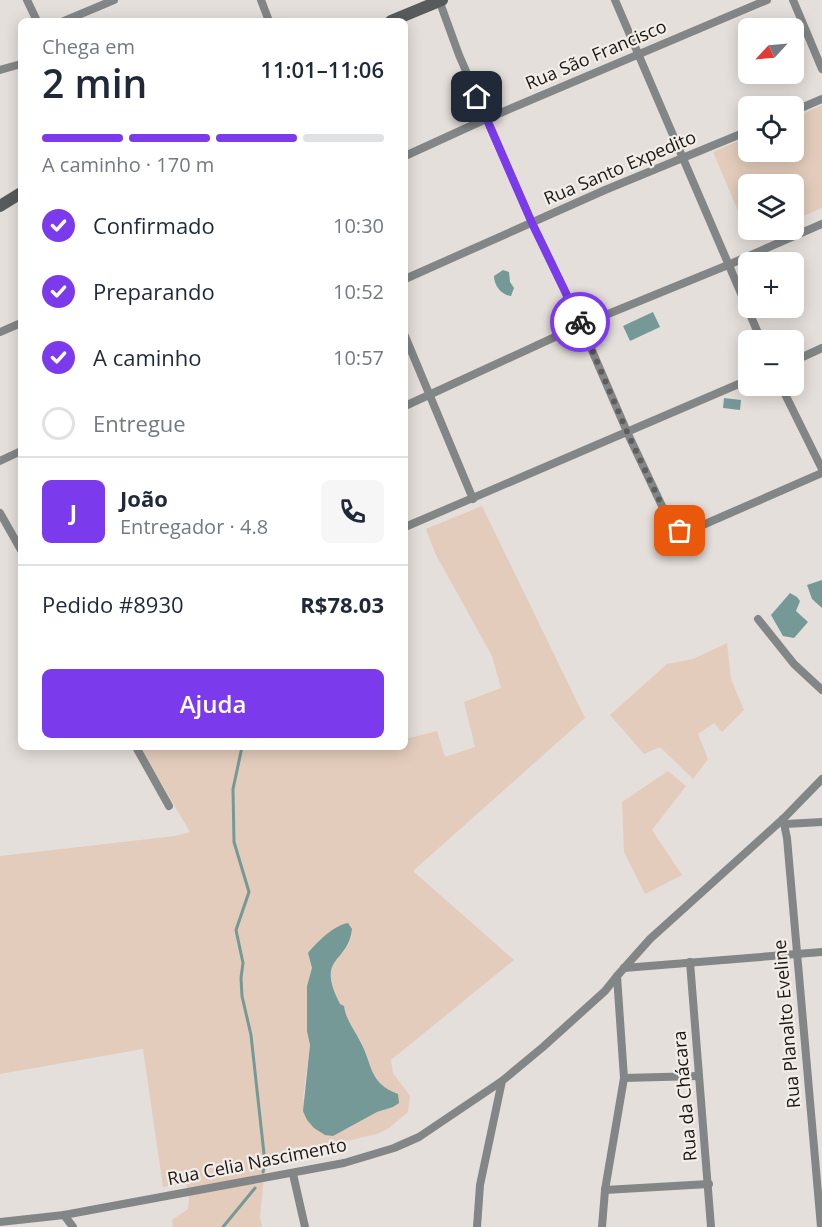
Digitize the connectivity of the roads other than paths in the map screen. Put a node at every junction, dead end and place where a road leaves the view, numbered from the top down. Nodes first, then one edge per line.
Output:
1 (27, 0) edge
2 (114, 0) edge
3 (261, 0) edge
4 (440, 0) edge
5 (615, 0) edge
6 (767, 0) edge
7 (793, 0) edge
8 (36, 18) edge
9 (71, 18) edge
10 (268, 18) edge
11 (398, 18) edge
12 (639, 56) junction
13 (18, 65) edge
14 (822, 69) edge
15 (0, 70) edge
16 (822, 99) edge
17 (804, 107) edge
18 (486, 119) junction
19 (738, 135) edge
20 (408, 155) edge
21 (683, 159) junction
22 (18, 195) edge
23 (0, 206) edge
24 (532, 223) junction
25 (822, 224) edge
26 (728, 265) junction
27 (408, 278) edge
28 (18, 324) edge
29 (582, 325) junction
30 (756, 330) edge
31 (0, 332) edge
32 (408, 343) edge
33 (822, 348) edge
34 (804, 356) edge
35 (738, 384) edge
36 (431, 395) junction
37 (786, 396) edge
38 (408, 404) edge
39 (628, 434) junction
40 (18, 452) edge
41 (0, 461) edge
42 (822, 471) edge
43 (473, 499) junction
44 (0, 513) edge
45 (408, 526) edge
46 (18, 545) edge
47 (758, 619) dead end
48 (822, 690) edge
49 (138, 750) edge
50 (822, 779) edge
51 (169, 806) dead end
52 (784, 822) junction
53 (822, 822) edge
54 (822, 952) edge
55 (797, 955) junction
56 (690, 962) junction
57 (624, 968) junction
58 (617, 976) junction
59 (699, 1076) junction
60 (624, 1078) junction
61 (502, 1081) junction
62 (293, 1174) junction
63 (709, 1184) junction
64 (605, 1190) junction
65 (64, 1215) junction
66 (0, 1222) edge
67 (73, 1227) edge
68 (305, 1227) edge
69 (477, 1227) edge
70 (602, 1227) edge
71 (711, 1227) edge
72 (821, 1227) edge

1 - 8 street
2 - 9 street
3 - 10 street
4 - 11 main road
4 - 18 street
5 - 12 street
6 - 12 street, Rua São Francisco
7 - 14 street
12 - 18 street, Rua São Francisco
12 - 21 street
13 - 15 street
16 - 17 street
18 - 20 street, Rua São Francisco
18 - 24 street
19 - 21 street, Rua Santo Expedito
21 - 24 street, Rua Santo Expedito
21 - 26 street
22 - 23 main road
24 - 27 street, Rua Santo Expedito
24 - 29 street
25 - 26 street
26 - 29 street
26 - 30 street
28 - 31 street
29 - 36 street
29 - 39 street
32 - 36 street
33 - 34 street
35 - 39 street
36 - 38 street
36 - 43 street
37 - 42 street
39 - 42 street
39 - 43 street
40 - 41 street
43 - 45 street
44 - 46 street
47 - 48 street
49 - 51 street
50 - 52 street, Rua Celia Nascimento
52 - 53 street
52 - 55 street, Rua Planalto Eveline
52 - 57 street, Rua Celia Nascimento
54 - 55 street
55 - 56 street
55 - 72 street, Rua Planalto Eveline
56 - 57 street
56 - 59 street, Rua da Chácara
57 - 58 street, Rua Celia Nascimento
58 - 60 street
58 - 61 street, Rua Celia Nascimento
59 - 60 street
59 - 63 street, Rua da Chácara
60 - 64 street
61 - 62 street, Rua Celia Nascimento
61 - 69 street
62 - 65 street, Rua Celia Nascimento
62 - 68 street
63 - 64 street
63 - 71 street, Rua da Chácara
64 - 70 street
65 - 66 street, Rua Celia Nascimento
65 - 67 street

